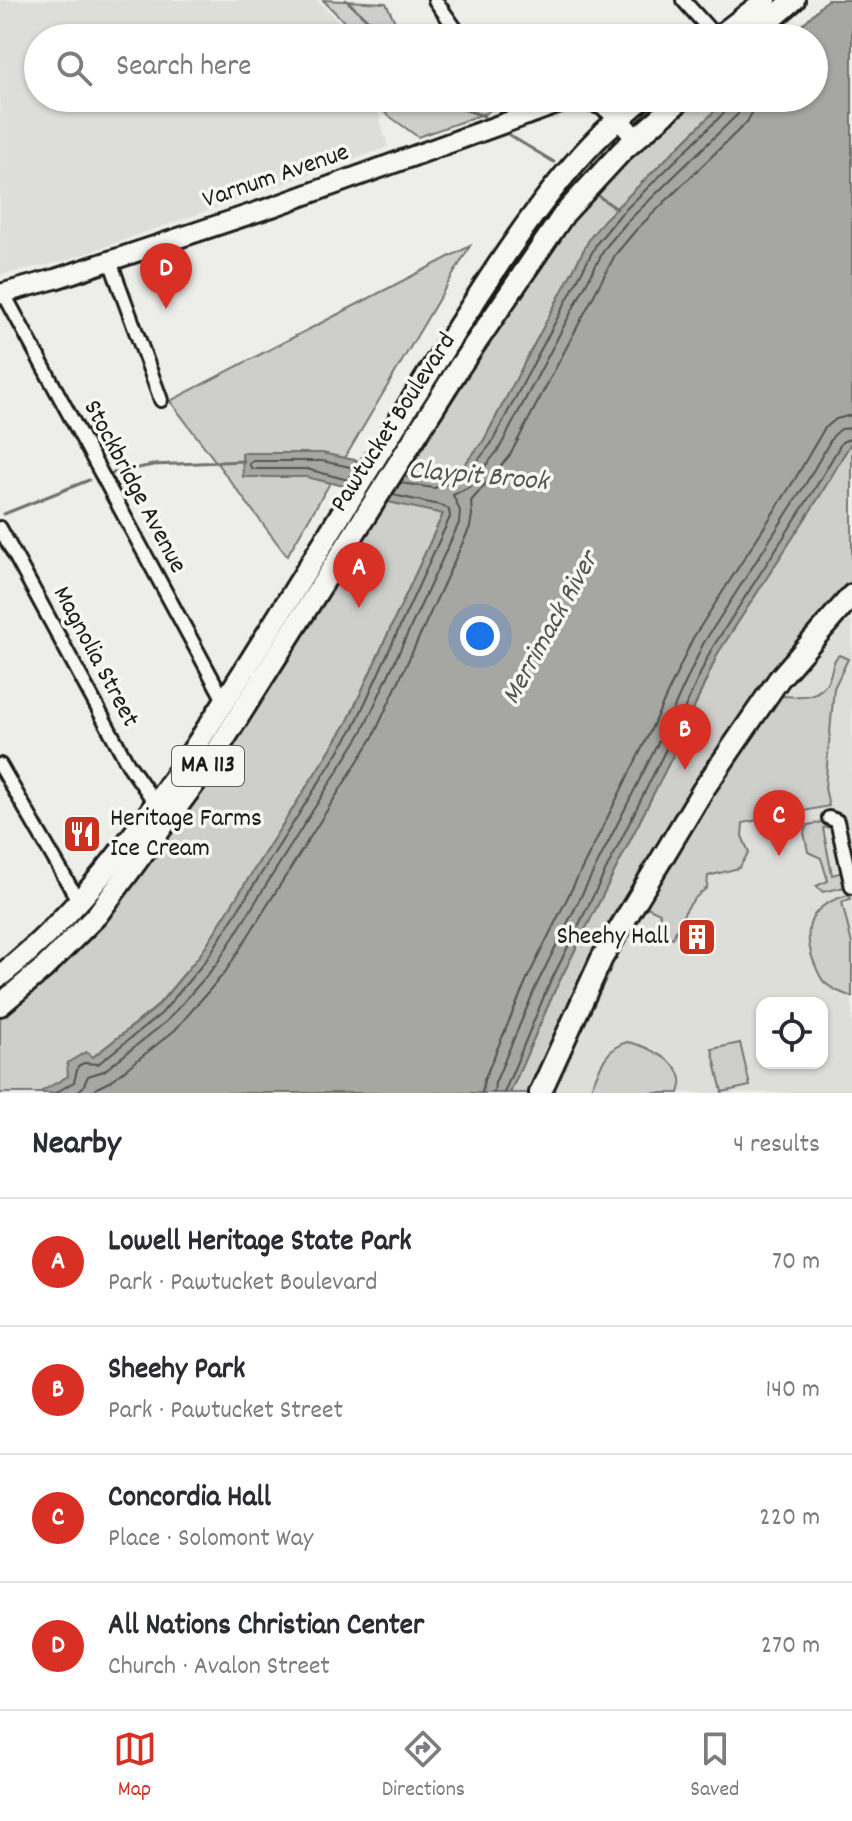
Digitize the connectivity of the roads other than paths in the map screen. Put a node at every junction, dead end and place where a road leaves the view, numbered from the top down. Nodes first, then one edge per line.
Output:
1 (435, 0) edge
2 (683, 0) edge
3 (766, 0) edge
4 (794, 0) edge
5 (452, 24) edge
6 (704, 24) edge
7 (735, 24) edge
8 (766, 24) edge
9 (516, 112) edge
10 (537, 112) edge
11 (611, 112) edge
12 (620, 112) edge
13 (628, 112) edge
14 (667, 112) edge
15 (520, 118) junction
16 (619, 120) junction
17 (636, 139) junction
18 (110, 261) junction
19 (2, 294) edge
20 (161, 400) dead end
21 (0, 528) edge
22 (852, 595) edge
23 (225, 702) junction
24 (0, 765) edge
25 (156, 804) junction
26 (829, 818) dead end
27 (852, 887) edge
28 (79, 902) junction
29 (0, 976) edge
30 (0, 1005) edge
31 (540, 1093) edge

1 - 5 street
2 - 6 street
3 - 7 main road
4 - 8 main road
9 - 15 street
10 - 15 main road, Varnum Avenue
11 - 16 main road, Varnum Avenue
12 - 16 main road
13 - 16 main road, MA 113
14 - 17 main road, MA 113
15 - 18 main road, Varnum Avenue
16 - 17 main road, Varnum Avenue
16 - 23 main road, Pawtucket Boulevard / MA 113
17 - 30 main road, Pawtucket Boulevard / MA 113
18 - 19 main road, Varnum Avenue
18 - 20 street
19 - 23 street, Stockbridge Avenue
21 - 25 street, Magnolia Street
22 - 31 main road
23 - 25 main road, Pawtucket Boulevard / MA 113
24 - 28 street
25 - 28 main road, Pawtucket Boulevard / MA 113
26 - 27 street
28 - 29 main road, Pawtucket Boulevard / MA 113

